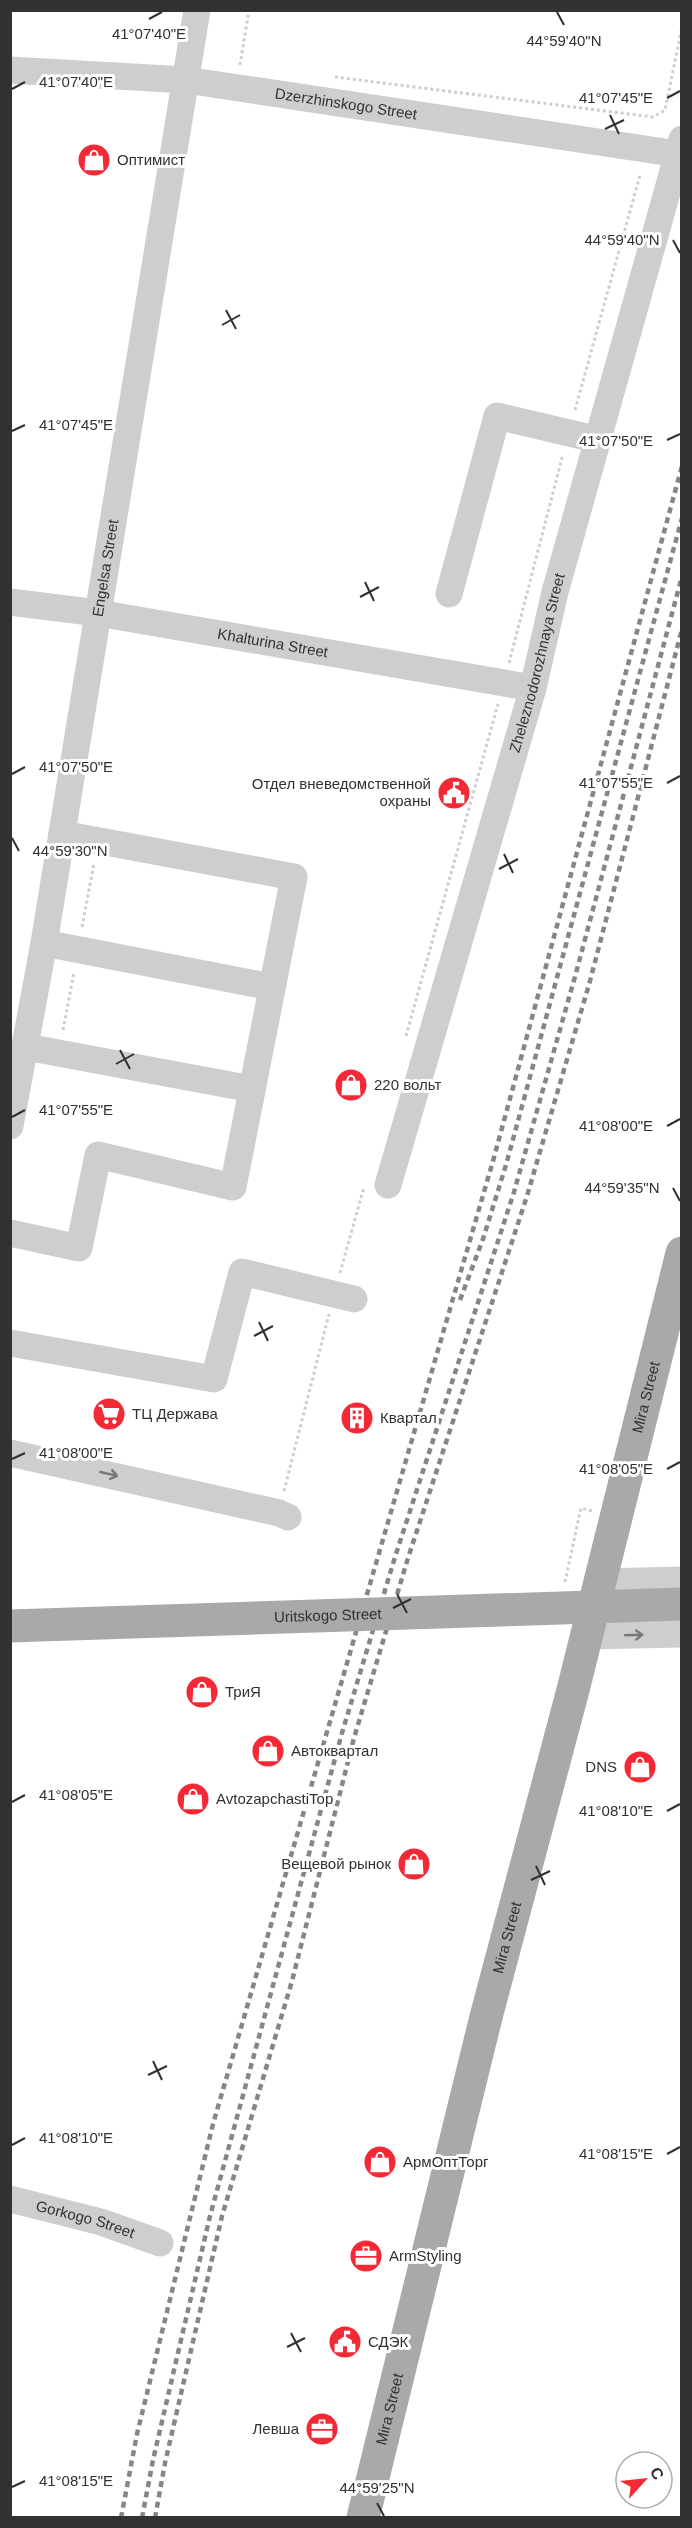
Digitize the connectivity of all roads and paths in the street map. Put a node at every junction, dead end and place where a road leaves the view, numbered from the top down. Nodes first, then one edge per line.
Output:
1 (197, 10) edge
2 (249, 10) edge
3 (681, 27) edge
4 (230, 64) dead end
5 (10, 70) edge
6 (334, 77) dead end
7 (186, 80) junction
8 (680, 147) edge
9 (640, 175) dead end
10 (569, 433) junction
11 (599, 440) junction
12 (449, 594) dead end
13 (10, 602) edge
14 (98, 613) junction
15 (503, 683) junction
16 (533, 688) junction
17 (62, 834) junction
18 (44, 943) junction
19 (272, 987) junction
20 (22, 1030) edge
21 (405, 1040) dead end
22 (252, 1089) junction
23 (10, 1126) edge
24 (377, 1182) joint
25 (10, 1233) edge
26 (681, 1253) edge
27 (344, 1296) junction
28 (10, 1343) edge
29 (10, 1452) edge
30 (283, 1515) joint
31 (616, 1517) junction
32 (681, 1580) edge
33 (600, 1582) junction
34 (565, 1584) dead end
35 (681, 1604) edge
36 (10, 1626) edge
37 (681, 1634) edge
38 (586, 1636) junction
39 (10, 2199) edge
40 (160, 2243) dead end
41 (363, 2517) edge

1 - 7 street, Engelsa Street
2 - 4 path
3 - 6 path
5 - 7 street, Dzerzhinskogo Street
7 - 8 street, Dzerzhinskogo Street
7 - 14 street, Engelsa Street
8 - 11 street, Zheleznodorozhnaya Street
9 - 10 path
10 - 11 street
10 - 12 street
10 - 15 path
11 - 16 street, Zheleznodorozhnaya Street
13 - 14 street, Khalturina Street
14 - 15 street, Khalturina Street
14 - 17 street, Engelsa Street
15 - 16 street, Khalturina Street
15 - 21 path
16 - 24 street, Zheleznodorozhnaya Street
17 - 18 street, Engelsa Street
17 - 19 street
18 - 19 street
18 - 20 street, Engelsa Street
19 - 22 street
20 - 22 street
20 - 23 street, Engelsa Street
22 - 25 street
24 - 27 path
26 - 31 main road, Mira Street
27 - 28 street
27 - 30 path
29 -> 30 street
31 - 33 main road, Mira Street
31 - 34 path
32 - 33 street
33 - 38 main road, Mira Street
35 - 36 main road, Uritskogo Street, bridge
38 -> 37 street
38 - 41 main road, Mira Street
39 - 40 street, Gorkogo Street

